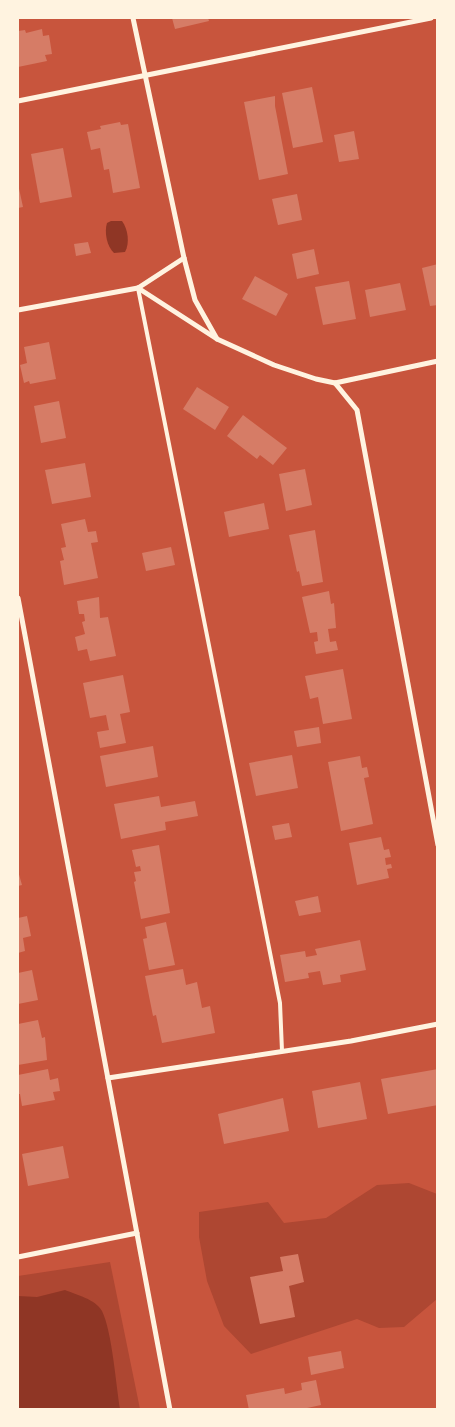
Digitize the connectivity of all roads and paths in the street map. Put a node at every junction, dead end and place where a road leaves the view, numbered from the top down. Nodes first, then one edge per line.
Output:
1 (134, 18) edge
2 (431, 18) edge
3 (145, 76) junction
4 (18, 101) edge
5 (184, 258) junction
6 (138, 288) junction
7 (18, 310) edge
8 (217, 338) junction
9 (438, 361) edge
10 (335, 383) junction
11 (18, 598) edge
12 (438, 845) edge
13 (438, 1024) edge
14 (282, 1051) junction
15 (108, 1078) junction
16 (137, 1233) junction
17 (18, 1257) edge
18 (170, 1410) edge

1 - 3 street
2 - 3 street
3 - 4 street
3 - 5 street
5 - 6 street
5 - 8 street
6 - 7 street
6 - 8 street
6 - 14 lane
8 - 10 street
9 - 10 street
10 - 12 street
11 - 15 street
13 - 14 street
14 - 15 street
15 - 16 street
16 - 17 street
16 - 18 street

